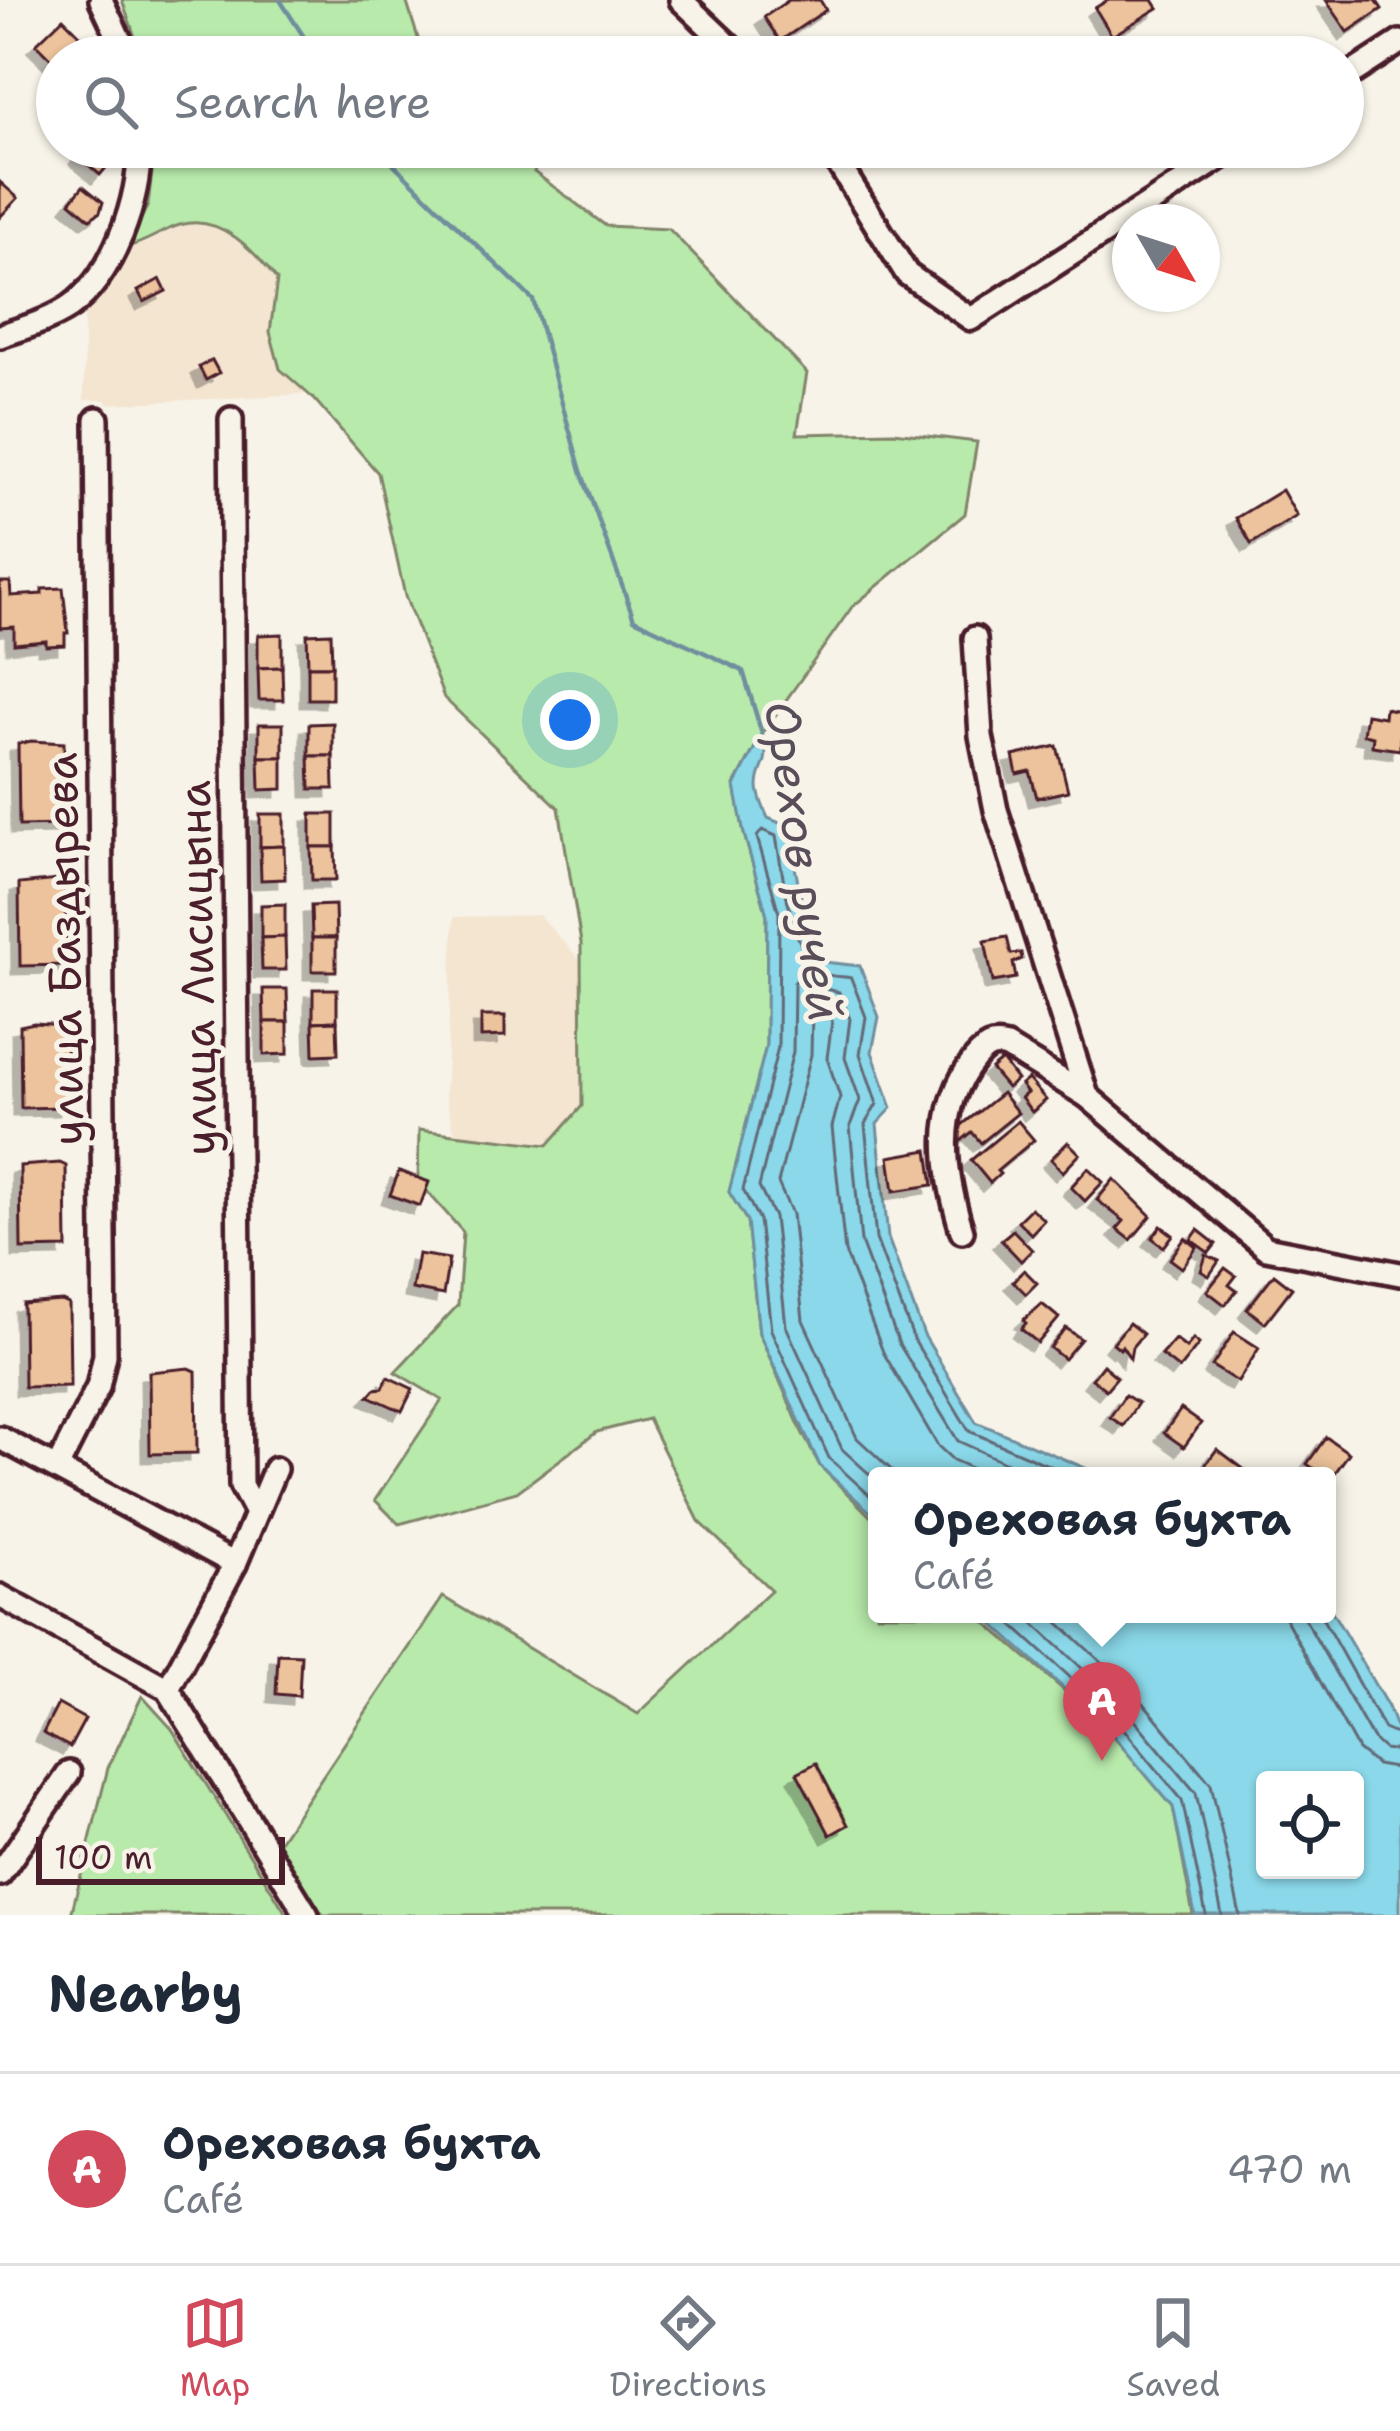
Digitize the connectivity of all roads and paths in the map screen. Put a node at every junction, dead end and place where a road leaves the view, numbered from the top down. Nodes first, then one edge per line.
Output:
1 (101, 0) edge
2 (681, 0) edge
3 (118, 36) edge
4 (719, 36) edge
5 (1400, 42) edge
6 (1364, 65) edge
7 (137, 168) edge
8 (841, 168) edge
9 (1204, 168) edge
10 (0, 336) edge
11 (98, 419) dead end
12 (231, 419) dead end
13 (975, 638) dead end
14 (1087, 1096) junction
15 (962, 1231) dead end
16 (1400, 1274) edge
17 (0, 1438) edge
18 (57, 1468) junction
19 (274, 1469) dead end
20 (256, 1513) junction
21 (235, 1564) junction
22 (0, 1596) edge
23 (168, 1689) junction
24 (70, 1773) dead end
25 (0, 1874) edge
26 (308, 1915) edge

1 - 3 street
2 - 4 street
5 - 6 street
7 - 10 street
8 - 9 street
11 - 18 street, улица Баздырева
12 - 20 street, улица Лисицына
13 - 14 street
14 - 15 street
14 - 16 street
17 - 18 street
18 - 21 street
19 - 20 street
20 - 21 street
21 - 23 street
22 - 23 street
23 - 26 street
24 - 25 street

